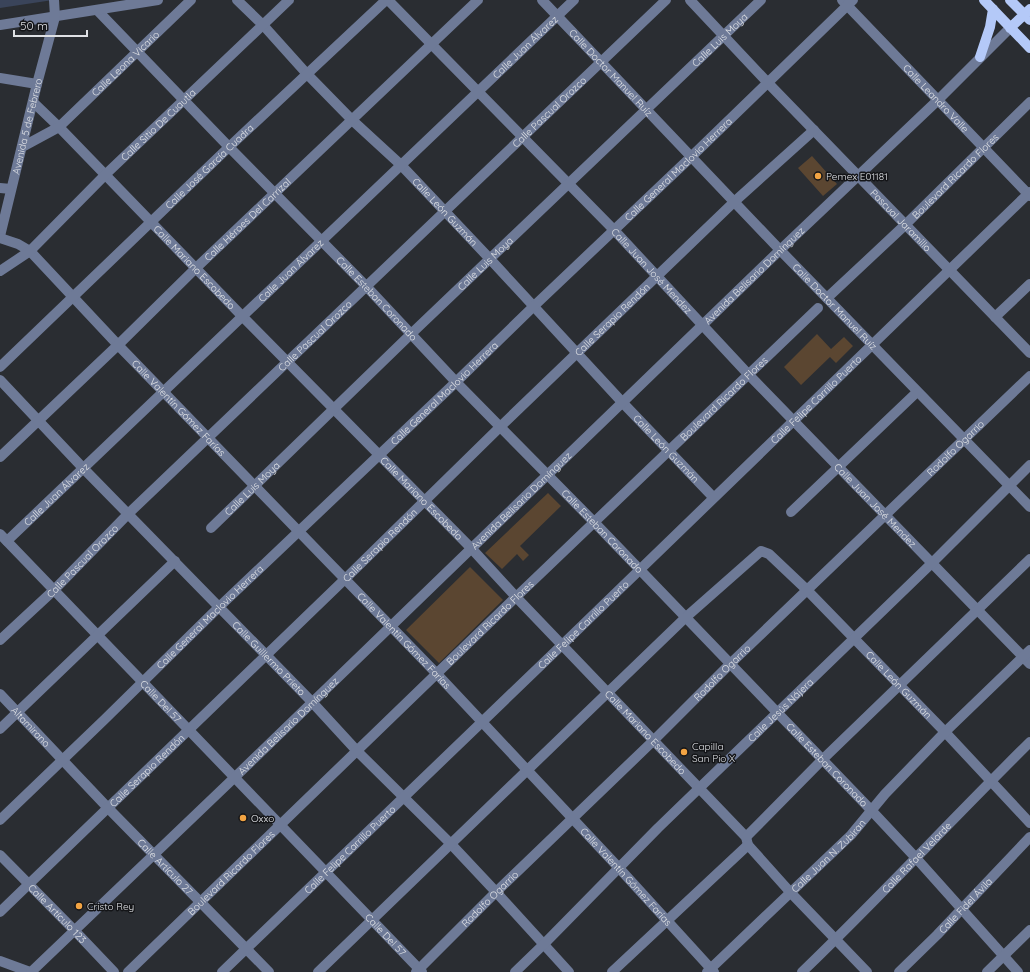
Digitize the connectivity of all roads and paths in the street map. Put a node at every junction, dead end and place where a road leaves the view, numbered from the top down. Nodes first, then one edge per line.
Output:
1 (54, 0) edge
2 (158, 0) edge
3 (191, 0) edge
4 (237, 0) edge
5 (290, 0) edge
6 (387, 0) edge
7 (478, 0) edge
8 (542, 0) edge
9 (574, 0) edge
10 (666, 0) edge
11 (690, 0) edge
12 (761, 0) edge
13 (984, 0) edge
14 (1010, 0) edge
15 (848, 2) edge
16 (993, 9) junction
17 (97, 10) junction
18 (1028, 14) edge
19 (557, 16) junction
20 (55, 17) junction
21 (0, 25) edge
22 (263, 25) junction
23 (1010, 28) junction
24 (723, 36) junction
25 (431, 45) junction
26 (1030, 48) edge
27 (138, 52) junction
28 (980, 57) junction
29 (601, 62) junction
30 (307, 74) junction
31 (0, 78) edge
32 (768, 83) junction
33 (37, 84) junction
34 (477, 92) junction
35 (184, 99) junction
36 (938, 100) junction
37 (33, 102) junction
38 (1030, 102) edge
39 (645, 109) junction
40 (352, 120) junction
41 (59, 127) junction
42 (814, 130) junction
43 (522, 138) junction
44 (22, 147) junction
45 (229, 147) junction
46 (983, 147) junction
47 (691, 157) junction
48 (401, 164) junction
49 (106, 174) junction
50 (858, 176) junction
51 (569, 184) junction
52 (0, 188) edge
53 (11, 189) junction
54 (275, 193) junction
55 (1029, 194) edge
56 (734, 202) junction
57 (446, 212) junction
58 (152, 222) junction
59 (905, 225) junction
60 (614, 230) junction
61 (0, 237) edge
62 (321, 240) junction
63 (780, 250) junction
64 (30, 251) junction
65 (490, 259) junction
66 (196, 268) junction
67 (949, 270) junction
68 (0, 271) edge
69 (658, 276) junction
70 (1030, 284) edge
71 (366, 286) junction
72 (74, 297) junction
73 (827, 298) junction
74 (534, 306) junction
75 (818, 308) dead end
76 (242, 316) junction
77 (995, 317) junction
78 (703, 326) junction
79 (411, 334) junction
80 (118, 345) junction
81 (872, 345) junction
82 (1030, 353) edge
83 (577, 354) junction
84 (288, 362) junction
85 (0, 367) edge
86 (748, 374) junction
87 (1030, 376) edge
88 (0, 380) edge
89 (456, 382) junction
90 (164, 391) junction
91 (917, 392) junction
92 (622, 402) junction
93 (334, 409) junction
94 (794, 420) junction
95 (38, 421) junction
96 (500, 427) junction
97 (209, 438) junction
98 (965, 439) junction
99 (669, 451) junction
100 (379, 456) junction
101 (0, 457) edge
102 (1030, 465) edge
103 (839, 467) junction
104 (83, 468) junction
105 (547, 475) junction
106 (254, 485) junction
107 (1010, 485) junction
108 (713, 498) junction
109 (425, 502) junction
110 (1030, 507) edge
111 (791, 512) dead end
112 (128, 514) junction
113 (885, 515) junction
114 (594, 522) junction
115 (211, 528) dead end
116 (299, 531) junction
117 (3, 537) edge
118 (472, 549) junction
119 (1030, 559) edge
120 (175, 561) junction
121 (932, 563) junction
122 (639, 570) junction
123 (345, 580) junction
124 (54, 590) junction
125 (807, 590) junction
126 (516, 597) junction
127 (219, 607) junction
128 (978, 610) junction
129 (685, 618) junction
130 (391, 626) junction
131 (97, 636) junction
132 (854, 638) junction
133 (0, 640) edge
134 (562, 645) junction
135 (1026, 653) edge
136 (266, 656) junction
137 (730, 664) junction
138 (1030, 664) edge
139 (438, 674) junction
140 (143, 682) junction
141 (900, 685) junction
142 (607, 693) junction
143 (0, 694) edge
144 (312, 702) junction
145 (776, 712) junction
146 (17, 713) junction
147 (482, 721) junction
148 (0, 729) edge
149 (189, 730) junction
150 (945, 732) junction
151 (653, 741) junction
152 (1030, 742) edge
153 (357, 751) junction
154 (62, 760) junction
155 (822, 760) junction
156 (528, 770) junction
157 (235, 777) junction
158 (991, 780) junction
159 (698, 788) junction
160 (404, 798) junction
161 (108, 808) junction
162 (871, 810) junction
163 (572, 817) junction
164 (0, 820) edge
165 (1030, 823) edge
166 (280, 825) junction
167 (1030, 837) edge
168 (747, 841) junction
169 (450, 843) junction
170 (0, 855) edge
171 (154, 855) junction
172 (916, 858) junction
173 (619, 868) junction
174 (326, 873) junction
175 (28, 884) junction
176 (496, 892) junction
177 (791, 893) junction
178 (200, 901) junction
179 (960, 909) junction
180 (0, 912) edge
181 (372, 921) junction
182 (668, 921) junction
183 (1030, 930) edge
184 (75, 931) junction
185 (836, 940) junction
186 (544, 944) junction
187 (246, 948) junction
188 (1003, 956) junction
189 (0, 961) edge
190 (419, 971) edge
191 (711, 971) edge
192 (31, 972) edge
193 (114, 972) edge
194 (128, 972) edge
195 (222, 972) edge
196 (269, 972) edge
197 (318, 972) edge
198 (515, 972) edge
199 (569, 972) edge
200 (612, 972) edge
201 (802, 972) edge
202 (867, 972) edge
203 (898, 972) edge
204 (987, 972) edge
205 (1018, 972) edge

1 - 20 street, Avenida 5 de Febrero
2 - 17 street
3 - 27 street, Calle Leona Vicario
4 - 22 street, Calle León Guzmán
5 - 22 street, Calle Sitio De Cuautla
6 - 25 street, Calle Juan José Mendez
6 - 30 street, Calle José García Cuadra
7 - 25 street, Calle Héroes Del Carrizal
8 - 19 street, Calle Doctor Manuel Ruíz
9 - 19 street, Calle Juan Álvarez
10 - 29 street, Calle Pascual Orozco
11 - 24 street, Pascual Jaramillo
12 - 24 street, Calle Luis Moya
13 - 16 main road
14 - 18 main road
15 - 32 street, Calle General Maclovio Herrera
15 - 36 street, Calle Leandro Valle
16 - 23 main road
16 - 28 main road
17 - 20 street
17 - 27 street, Calle Esteban Coronado
18 - 23 main road
19 - 29 street, Calle Doctor Manuel Ruíz
19 - 34 street, Calle Juan Álvarez
20 - 21 street
20 - 33 street, Avenida 5 de Febrero
22 - 30 street, Calle León Guzmán
22 - 35 street, Calle Sitio De Cuautla
23 - 26 main road
23 - 28 street, Avenida Belisario Domínguez
24 - 32 street, Pascual Jaramillo
24 - 39 street, Calle Luis Moya
25 - 34 street, Calle Juan José Mendez
25 - 40 street, Calle Héroes Del Carrizal
27 - 35 street, Calle Esteban Coronado
27 - 41 street, Calle Leona Vicario
28 - 36 street, Avenida Belisario Domínguez
29 - 39 street, Calle Doctor Manuel Ruíz
29 - 43 street, Calle Pascual Orozco
30 - 40 street, Calle León Guzmán
30 - 45 street, Calle José García Cuadra
31 - 33 street
32 - 42 street, Pascual Jaramillo
32 - 47 street, Calle General Maclovio Herrera
33 - 37 street, Avenida 5 de Febrero
34 - 43 street, Calle Juan José Mendez
34 - 48 street, Calle Juan Álvarez
35 - 45 street, Calle Esteban Coronado
35 - 49 street, Calle Sitio De Cuautla
36 - 46 street, Calle Leandro Valle
36 - 50 street, Avenida Belisario Domínguez
37 - 41 street, Calle Mariano Escobedo
37 - 44 street, Avenida 5 de Febrero
38 - 46 street, Boulevard Ricardo Flores
39 - 47 street, Calle Doctor Manuel Ruíz
39 - 51 street, Calle Luis Moya
40 - 48 street, Calle León Guzmán
40 - 54 street, Calle Héroes Del Carrizal
41 - 44 street, Calle Leona Vicario
41 - 49 street, Calle Mariano Escobedo
42 - 50 street, Pascual Jaramillo
42 - 56 street, Calle Serapio Rendón
43 - 51 street, Calle Juan José Mendez
43 - 57 street, Calle Pascual Orozco
44 - 53 street, Avenida 5 de Febrero
45 - 54 street, Calle Esteban Coronado
45 - 58 street, Calle José García Cuadra
46 - 55 street, Calle Leandro Valle
46 - 59 street, Boulevard Ricardo Flores
47 - 56 street, Calle Doctor Manuel Ruíz
47 - 60 street, Calle General Maclovio Herrera
48 - 57 street, Calle León Guzmán
48 - 62 street, Calle Juan Álvarez
49 - 58 street, Calle Mariano Escobedo
49 - 64 street, Calle Sitio De Cuautla
50 - 59 street, Pascual Jaramillo
50 - 63 street, Avenida Belisario Domínguez
51 - 60 street, Calle Juan José Mendez
51 - 65 street, Calle Luis Moya
52 - 53 street
53 - 61 street, Avenida 5 de Febrero
54 - 62 street, Calle Esteban Coronado
54 - 66 street, Calle Héroes Del Carrizal
55 - 67 street, Calle Felipe Carrillo Puerto
56 - 63 street, Calle Doctor Manuel Ruíz
56 - 69 street, Calle Serapio Rendón
57 - 65 street, Calle León Guzmán
57 - 71 street, Calle Pascual Orozco
58 - 66 street, Calle Mariano Escobedo
58 - 72 street, Calle José García Cuadra
59 - 67 street, Pascual Jaramillo
59 - 73 street, Boulevard Ricardo Flores
60 - 69 street, Calle Juan José Mendez
60 - 74 street, Calle General Maclovio Herrera
61 - 64 street, Calle Valentín Gómez Farías
62 - 71 street, Calle Esteban Coronado
62 - 76 street, Calle Juan Álvarez
63 - 73 street, Calle Doctor Manuel Ruíz
63 - 78 street, Avenida Belisario Domínguez
64 - 68 street, Calle Sitio De Cuautla
64 - 72 street, Calle Valentín Gómez Farías
65 - 74 street, Calle León Guzmán
65 - 79 street, Calle Luis Moya
66 - 76 street, Calle Mariano Escobedo
66 - 80 street, Calle Héroes Del Carrizal
67 - 77 street, Pascual Jaramillo
67 - 81 street, Calle Felipe Carrillo Puerto
69 - 78 street, Calle Juan José Mendez
69 - 83 street, Calle Serapio Rendón
70 - 77 street
71 - 79 street, Calle Esteban Coronado
71 - 84 street, Calle Pascual Orozco
72 - 80 street, Calle Valentín Gómez Farías
72 - 85 street, Calle José García Cuadra
73 - 81 street, Calle Doctor Manuel Ruíz
74 - 83 street, Calle León Guzmán
74 - 89 street, Calle General Maclovio Herrera
75 - 86 street, Boulevard Ricardo Flores
76 - 84 street, Calle Mariano Escobedo
76 - 90 street, Calle Juan Álvarez
77 - 82 street, Pascual Jaramillo
78 - 86 street, Calle Juan José Mendez
78 - 92 street, Avenida Belisario Domínguez
79 - 89 street, Calle Esteban Coronado
79 - 93 street, Calle Luis Moya
80 - 90 street, Calle Valentín Gómez Farías
80 - 95 street, Calle Héroes Del Carrizal
81 - 91 street, Calle Doctor Manuel Ruíz
81 - 94 street, Calle Felipe Carrillo Puerto
83 - 92 street, Calle León Guzmán
83 - 96 street, Calle Serapio Rendón
84 - 93 street, Calle Mariano Escobedo
84 - 97 street, Calle Pascual Orozco
86 - 94 street, Calle Juan José Mendez
86 - 99 street, Boulevard Ricardo Flores
87 - 98 street, Rodolfo Ogarrio
88 - 95 street, Calle Guillermo Prieto
89 - 96 street, Calle Esteban Coronado
89 - 100 street, Calle General Maclovio Herrera
90 - 97 street, Calle Valentín Gómez Farías
90 - 104 street, Calle Juan Álvarez
91 - 98 street, Calle Doctor Manuel Ruíz
91 - 103 street
92 - 99 street, Calle León Guzmán
92 - 105 street, Avenida Belisario Domínguez
93 - 100 street, Calle Mariano Escobedo
93 - 106 street, Calle Luis Moya
94 - 103 street, Calle Juan José Mendez
94 - 108 street, Calle Felipe Carrillo Puerto
95 - 101 street, Calle Héroes Del Carrizal
95 - 104 street, Calle Guillermo Prieto
96 - 105 street, Calle Esteban Coronado
96 - 109 street, Calle Serapio Rendón
97 - 106 street, Calle Valentín Gómez Farías
97 - 112 street, Calle Pascual Orozco
98 - 107 street, Calle Doctor Manuel Ruíz
98 - 113 street, Rodolfo Ogarrio
99 - 108 street, Calle León Guzmán
99 - 114 street, Boulevard Ricardo Flores
100 - 109 street, Calle Mariano Escobedo
100 - 116 street, Calle General Maclovio Herrera
102 - 107 street, Calle Jesús Nájera
103 - 111 street
103 - 113 street, Calle Juan José Mendez
104 - 112 street, Calle Guillermo Prieto
104 - 117 street, Calle Juan Álvarez
105 - 114 street, Calle Esteban Coronado
105 - 118 street, Avenida Belisario Domínguez
106 - 115 street, Calle Luis Moya
106 - 116 street, Calle Valentín Gómez Farías
107 - 110 street, Calle Doctor Manuel Ruíz
107 - 121 street, Calle Jesús Nájera
108 - 122 street, Calle Felipe Carrillo Puerto
109 - 118 street, Calle Mariano Escobedo
109 - 123 street, Calle Serapio Rendón
112 - 120 street, Calle Guillermo Prieto
112 - 124 street, Calle Pascual Orozco
113 - 121 street, Calle Juan José Mendez
113 - 125 street, Rodolfo Ogarrio
114 - 122 street, Calle Esteban Coronado
114 - 126 street, Boulevard Ricardo Flores
116 - 123 street, Calle Valentín Gómez Farías
116 - 127 street, Calle General Maclovio Herrera
117 - 124 street, Calle Del 57
118 - 126 street, Calle Mariano Escobedo
118 - 130 street, Avenida Belisario Domínguez
119 - 128 street
120 - 127 street, Calle Guillermo Prieto
120 - 131 street
121 - 128 street, Calle Juan José Mendez
121 - 132 street, Calle Jesús Nájera
122 - 129 street, Calle Esteban Coronado
122 - 134 street, Calle Felipe Carrillo Puerto
123 - 130 street, Calle Valentín Gómez Farías
123 - 136 street, Calle Serapio Rendón
124 - 131 street, Calle Del 57
124 - 133 street, Calle Pascual Orozco
125 - 129 street, Calle León Guzmán
125 - 132 street, Calle León Guzmán
125 - 137 street, Rodolfo Ogarrio
126 - 134 street, Calle Mariano Escobedo
126 - 139 street, Boulevard Ricardo Flores
127 - 136 street, Calle Guillermo Prieto
127 - 140 street, Calle General Maclovio Herrera
128 - 135 street, Calle Juan José Mendez
128 - 141 street
129 - 137 street, Calle Esteban Coronado
129 - 142 street
130 - 139 street, Calle Valentín Gómez Farías
130 - 144 street, Avenida Belisario Domínguez
131 - 140 street, Calle Del 57
131 - 146 street
132 - 141 street, Calle León Guzmán
132 - 145 street, Calle Jesús Nájera
134 - 142 street, Calle Mariano Escobedo
134 - 147 street, Calle Felipe Carrillo Puerto
135 - 138 street, Calle Juan José Mendez
135 - 150 street, Calle Juan N. Zubiran
136 - 144 street, Calle Guillermo Prieto
136 - 149 street, Calle Serapio Rendón
137 - 145 street, Calle Esteban Coronado
137 - 151 street, Rodolfo Ogarrio
139 - 147 street, Calle Valentín Gómez Farías
139 - 153 street, Boulevard Ricardo Flores
140 - 149 street, Calle Del 57
140 - 154 street, Calle General Maclovio Herrera
141 - 150 street, Calle León Guzmán
141 - 155 street
142 - 151 street, Calle Mariano Escobedo
142 - 156 street
143 - 146 street, Altamirano
144 - 153 street, Calle Guillermo Prieto
144 - 157 street, Avenida Belisario Domínguez
145 - 155 street, Calle Esteban Coronado
145 - 159 street, Calle Jesús Nájera
146 - 148 street
146 - 154 street, Altamirano
147 - 156 street, Calle Valentín Gómez Farías
147 - 160 street, Calle Felipe Carrillo Puerto
149 - 157 street, Calle Del 57
149 - 161 street, Calle Serapio Rendón
150 - 158 street, Calle León Guzmán
150 - 162 street, Calle Juan N. Zubiran
151 - 159 street, Calle Mariano Escobedo
151 - 163 street, Rodolfo Ogarrio
152 - 158 street, Calle Rafael Velarde
153 - 160 street, Calle Guillermo Prieto
153 - 166 street, Boulevard Ricardo Flores
154 - 161 street, Calle Artículo 27
154 - 164 street, Calle General Maclovio Herrera
155 - 162 street, Calle Esteban Coronado
155 - 168 street
156 - 163 street, Calle Valentín Gómez Farías
156 - 169 street
157 - 166 street, Calle Del 57
157 - 171 street, Avenida Belisario Domínguez
158 - 165 street, Calle León Guzmán
158 - 172 street, Calle Rafael Velarde
159 - 168 street, Calle Mariano Escobedo
159 - 173 street, Calle Jesús Nájera
160 - 169 street, Calle Guillermo Prieto
160 - 174 street, Calle Felipe Carrillo Puerto
161 - 171 street, Calle Artículo 27
161 - 175 street, Calle Serapio Rendón
162 - 172 street, Calle Esteban Coronado
162 - 177 street, Calle Juan N. Zubiran
163 - 173 street, Calle Valentín Gómez Farías
163 - 176 street, Rodolfo Ogarrio
166 - 174 street, Calle Del 57
166 - 178 street, Boulevard Ricardo Flores
167 - 179 street, Calle Fidel Ávila
168 - 177 street, Calle Mariano Escobedo
168 - 182 street
169 - 176 street, Calle Guillermo Prieto
169 - 181 street
170 - 175 street, Calle Artículo 123
171 - 178 street, Calle Artículo 27
171 - 184 street, Avenida Belisario Domínguez
172 - 179 street, Calle Esteban Coronado
172 - 185 street, Calle Rafael Velarde
173 - 182 street, Calle Valentín Gómez Farías
173 - 186 street, Calle Jesús Nájera
174 - 181 street, Calle Del 57
174 - 187 street, Calle Felipe Carrillo Puerto
175 - 180 street, Calle Serapio Rendón
175 - 184 street, Calle Artículo 123
176 - 186 street, Calle Guillermo Prieto
176 - 190 street, Rodolfo Ogarrio
177 - 185 street, Calle Mariano Escobedo
177 - 191 street, Calle Juan N. Zubiran
178 - 187 street, Calle Artículo 27
178 - 194 street, Boulevard Ricardo Flores
179 - 188 street, Calle Esteban Coronado
179 - 203 street, Calle Fidel Ávila
181 - 190 street, Calle Del 57
181 - 197 street
182 - 191 street, Calle Valentín Gómez Farías
182 - 200 street
183 - 188 street
184 - 192 street, Avenida Belisario Domínguez
184 - 193 street, Calle Artículo 123
185 - 201 street, Calle Rafael Velarde
185 - 202 street, Calle Mariano Escobedo
186 - 198 street, Calle Jesús Nájera
186 - 199 street, Calle Guillermo Prieto
187 - 195 street, Calle Felipe Carrillo Puerto
187 - 196 street, Calle Artículo 27
188 - 204 street
188 - 205 street, Calle Esteban Coronado
189 - 192 street

